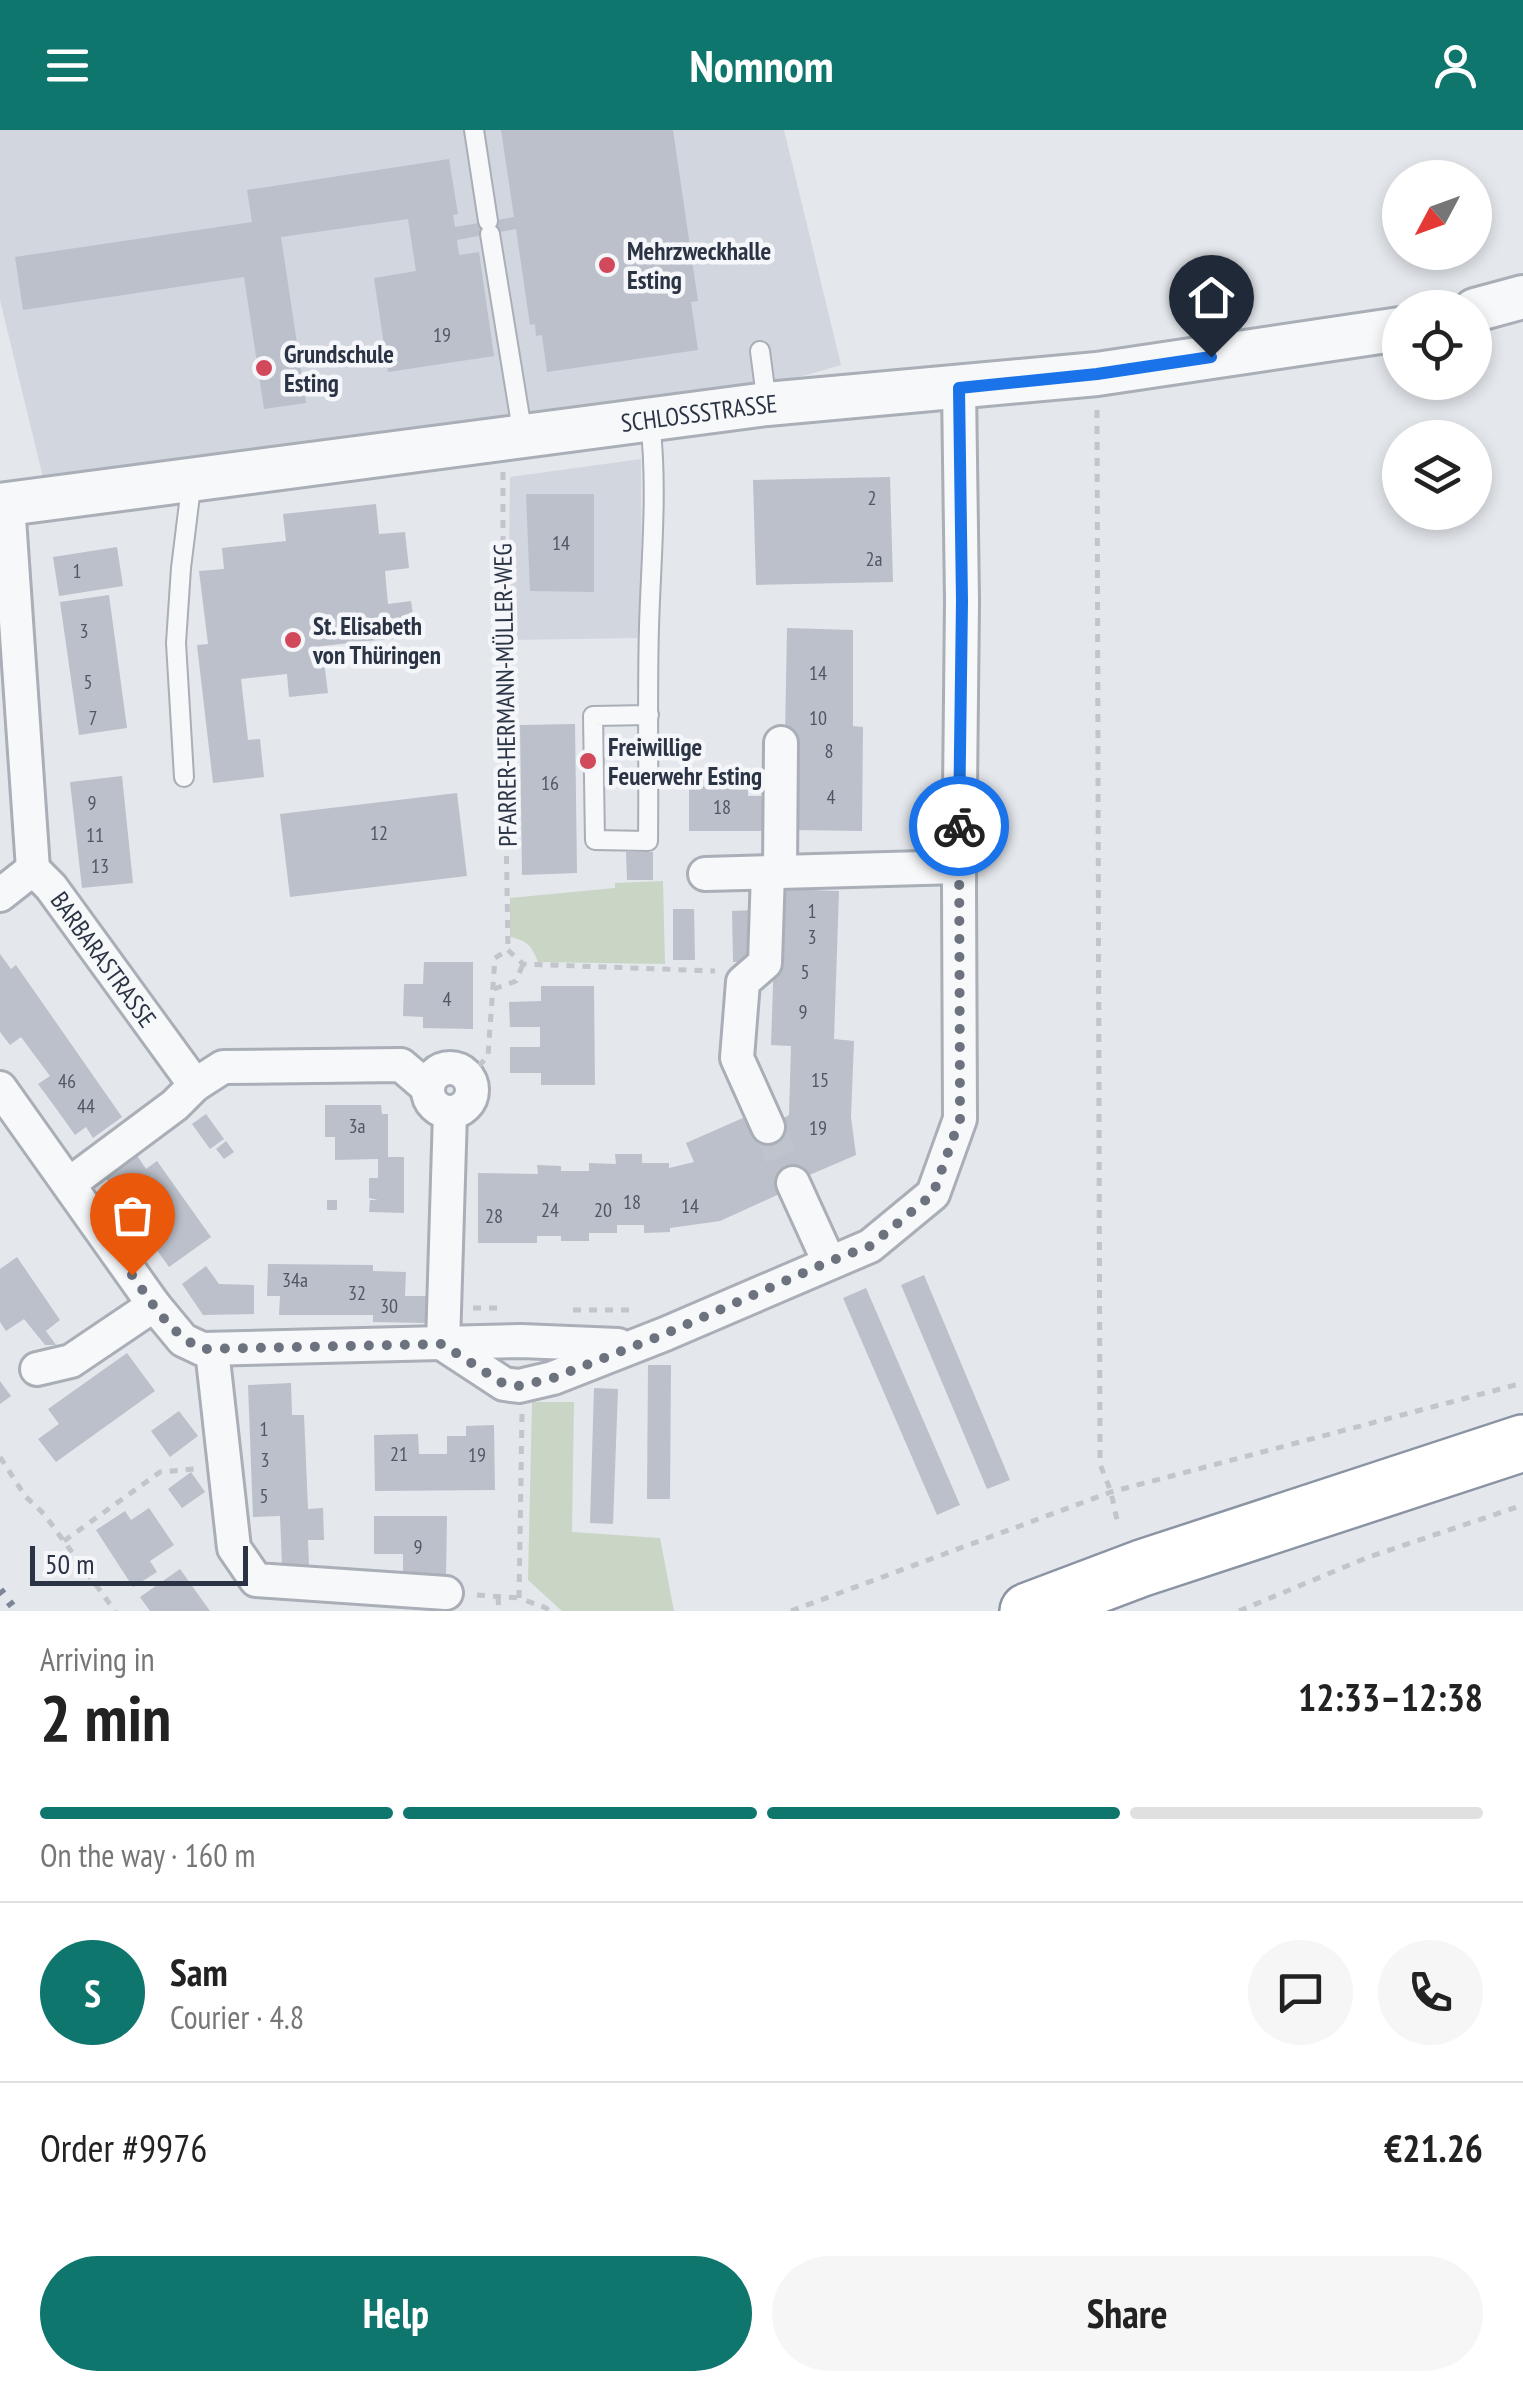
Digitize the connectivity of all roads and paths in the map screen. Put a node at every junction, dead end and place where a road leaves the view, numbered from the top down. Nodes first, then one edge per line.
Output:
1 (474, 130) edge
2 (1523, 296) edge
3 (1492, 305) edge
4 (1382, 331) edge
5 (760, 351) dead end
6 (1097, 374) junction
7 (959, 388) junction
8 (768, 404) junction
9 (650, 420) junction
10 (513, 438) junction
11 (192, 479) junction
12 (4, 504) edge
13 (649, 715) junction
14 (781, 742) dead end
15 (184, 778) dead end
16 (959, 868) junction
17 (33, 869) junction
18 (774, 872) junction
19 (706, 874) dead end
20 (0, 896) edge
21 (508, 950) junction
22 (524, 964) junction
23 (753, 972) junction
24 (494, 989) junction
25 (468, 1078) junction
26 (195, 1086) junction
27 (0, 1088) edge
28 (428, 1088) junction
29 (450, 1112) junction
30 (768, 1128) tunnel mouth
31 (793, 1183) tunnel mouth
32 (69, 1184) junction
33 (828, 1262) junction
34 (154, 1305) junction
35 (442, 1344) junction
36 (632, 1345) junction
37 (212, 1350) junction
38 (36, 1370) dead end
39 (1523, 1383) edge
40 (522, 1409) dead end
41 (1523, 1443) edge
42 (0, 1457) edge
43 (225, 1467) junction
44 (1111, 1492) junction
45 (1523, 1505) edge
46 (1117, 1520) dead end
47 (64, 1541) junction
48 (446, 1594) joint
49 (498, 1596) junction
50 (518, 1598) junction
51 (115, 1611) edge
52 (499, 1611) edge
53 (548, 1611) edge
54 (791, 1611) edge
55 (1028, 1611) edge
56 (1239, 1611) edge

1 - 10 lane
2 - 3 street
4 - 6 street, SCHLOSSSTRASSE
5 - 8 lane
6 - 7 street, SCHLOSSSTRASSE
6 - 44 path
7 - 8 street, SCHLOSSSTRASSE
7 - 16 street
8 - 9 street, SCHLOSSSTRASSE
9 - 10 street, SCHLOSSSTRASSE
9 - 13 lane
10 - 11 street, SCHLOSSSTRASSE
10 - 21 path, PFARRER-HERMANN-MÜLLER-WEG
11 - 12 street, SCHLOSSSTRASSE
11 - 15 lane
12 - 17 street
13 - 13 lane
14 - 18 street
16 - 18 street
16 - 33 street
17 - 20 street, BARBARASTRASSE
17 - 26 street, BARBARASTRASSE
18 - 19 street
18 - 23 street
21 - 22 path
21 - 24 path
22 - 23 path
22 - 24 path
23 - 30 street
24 - 25 path
25 - 28 street
25 - 29 street
26 - 28 street
26 - 32 street
27 - 32 street
28 - 29 street
29 - 35 street
31 - 33 street
32 - 34 street
33 - 36 street
34 - 37 street
34 - 38 street
35 - 36 street
35 - 36 street
35 - 37 street
37 - 43 street
39 - 44 path
40 - 50 path
41 - 55 highway
42 - 47 path
43 - 47 path
43 - 48 street
44 - 46 path
44 - 54 path
45 - 56 path
47 - 51 path
48 - 49 path
49 - 50 path
49 - 52 path
50 - 53 path

